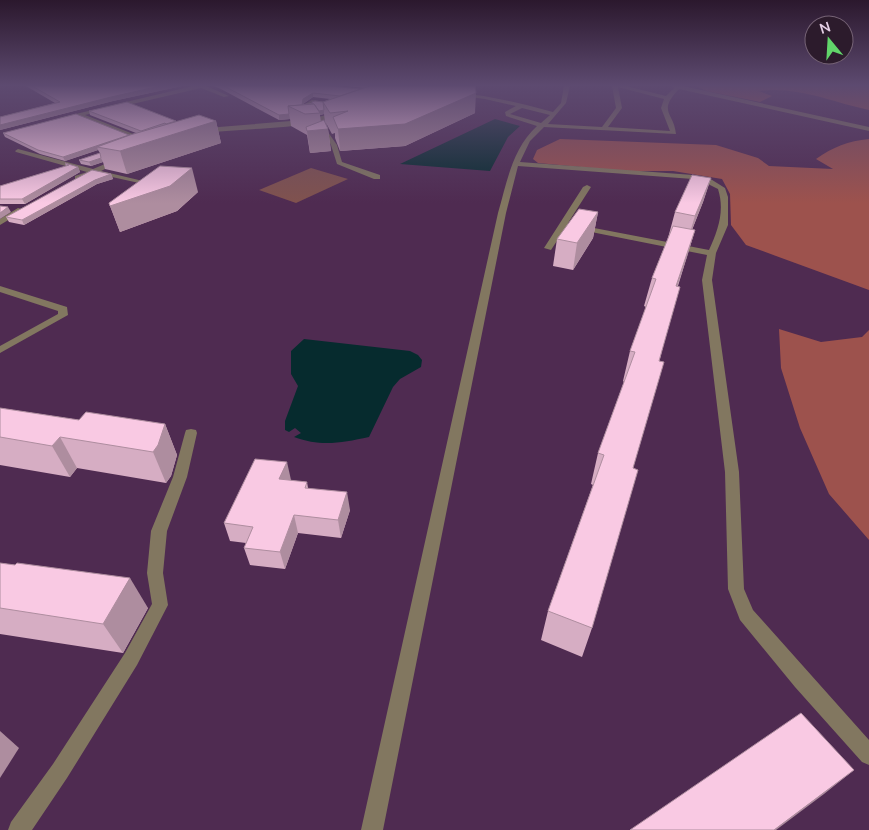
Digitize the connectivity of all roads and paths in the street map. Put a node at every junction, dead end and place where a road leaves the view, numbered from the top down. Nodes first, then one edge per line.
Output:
1 (105, 125) edge
2 (260, 125) edge
3 (322, 125) edge
4 (542, 125) joint
5 (606, 125) edge
6 (670, 125) edge
7 (849, 125) edge
8 (603, 129) junction
9 (869, 129) edge
10 (198, 134) edge
11 (141, 139) junction
12 (150, 140) edge
13 (132, 142) edge
14 (18, 151) dead end
15 (126, 157) edge
16 (85, 158) edge
17 (517, 164) junction
18 (66, 165) junction
19 (93, 170) junction
20 (377, 177) dead end
21 (139, 181) edge
22 (67, 184) edge
23 (587, 187) dead end
24 (8, 208) edge
25 (0, 223) edge
26 (563, 224) junction
27 (548, 248) dead end
28 (712, 253) junction
29 (0, 289) edge
30 (0, 350) edge
31 (191, 433) dead end
32 (869, 755) edge
33 (19, 830) edge
34 (372, 830) edge

1 - 11 street
2 - 10 street
3 - 20 street
4 - 8 street
4 - 17 street
5 - 8 street
6 - 8 street
7 - 9 street
11 - 12 street
11 - 13 street
14 - 18 street
15 - 19 street
16 - 18 street
17 - 28 street
17 - 34 street
18 - 19 street
19 - 21 street
19 - 22 street
23 - 26 street
24 - 25 street
26 - 27 street
26 - 28 street
28 - 32 street
29 - 30 street
31 - 33 street

